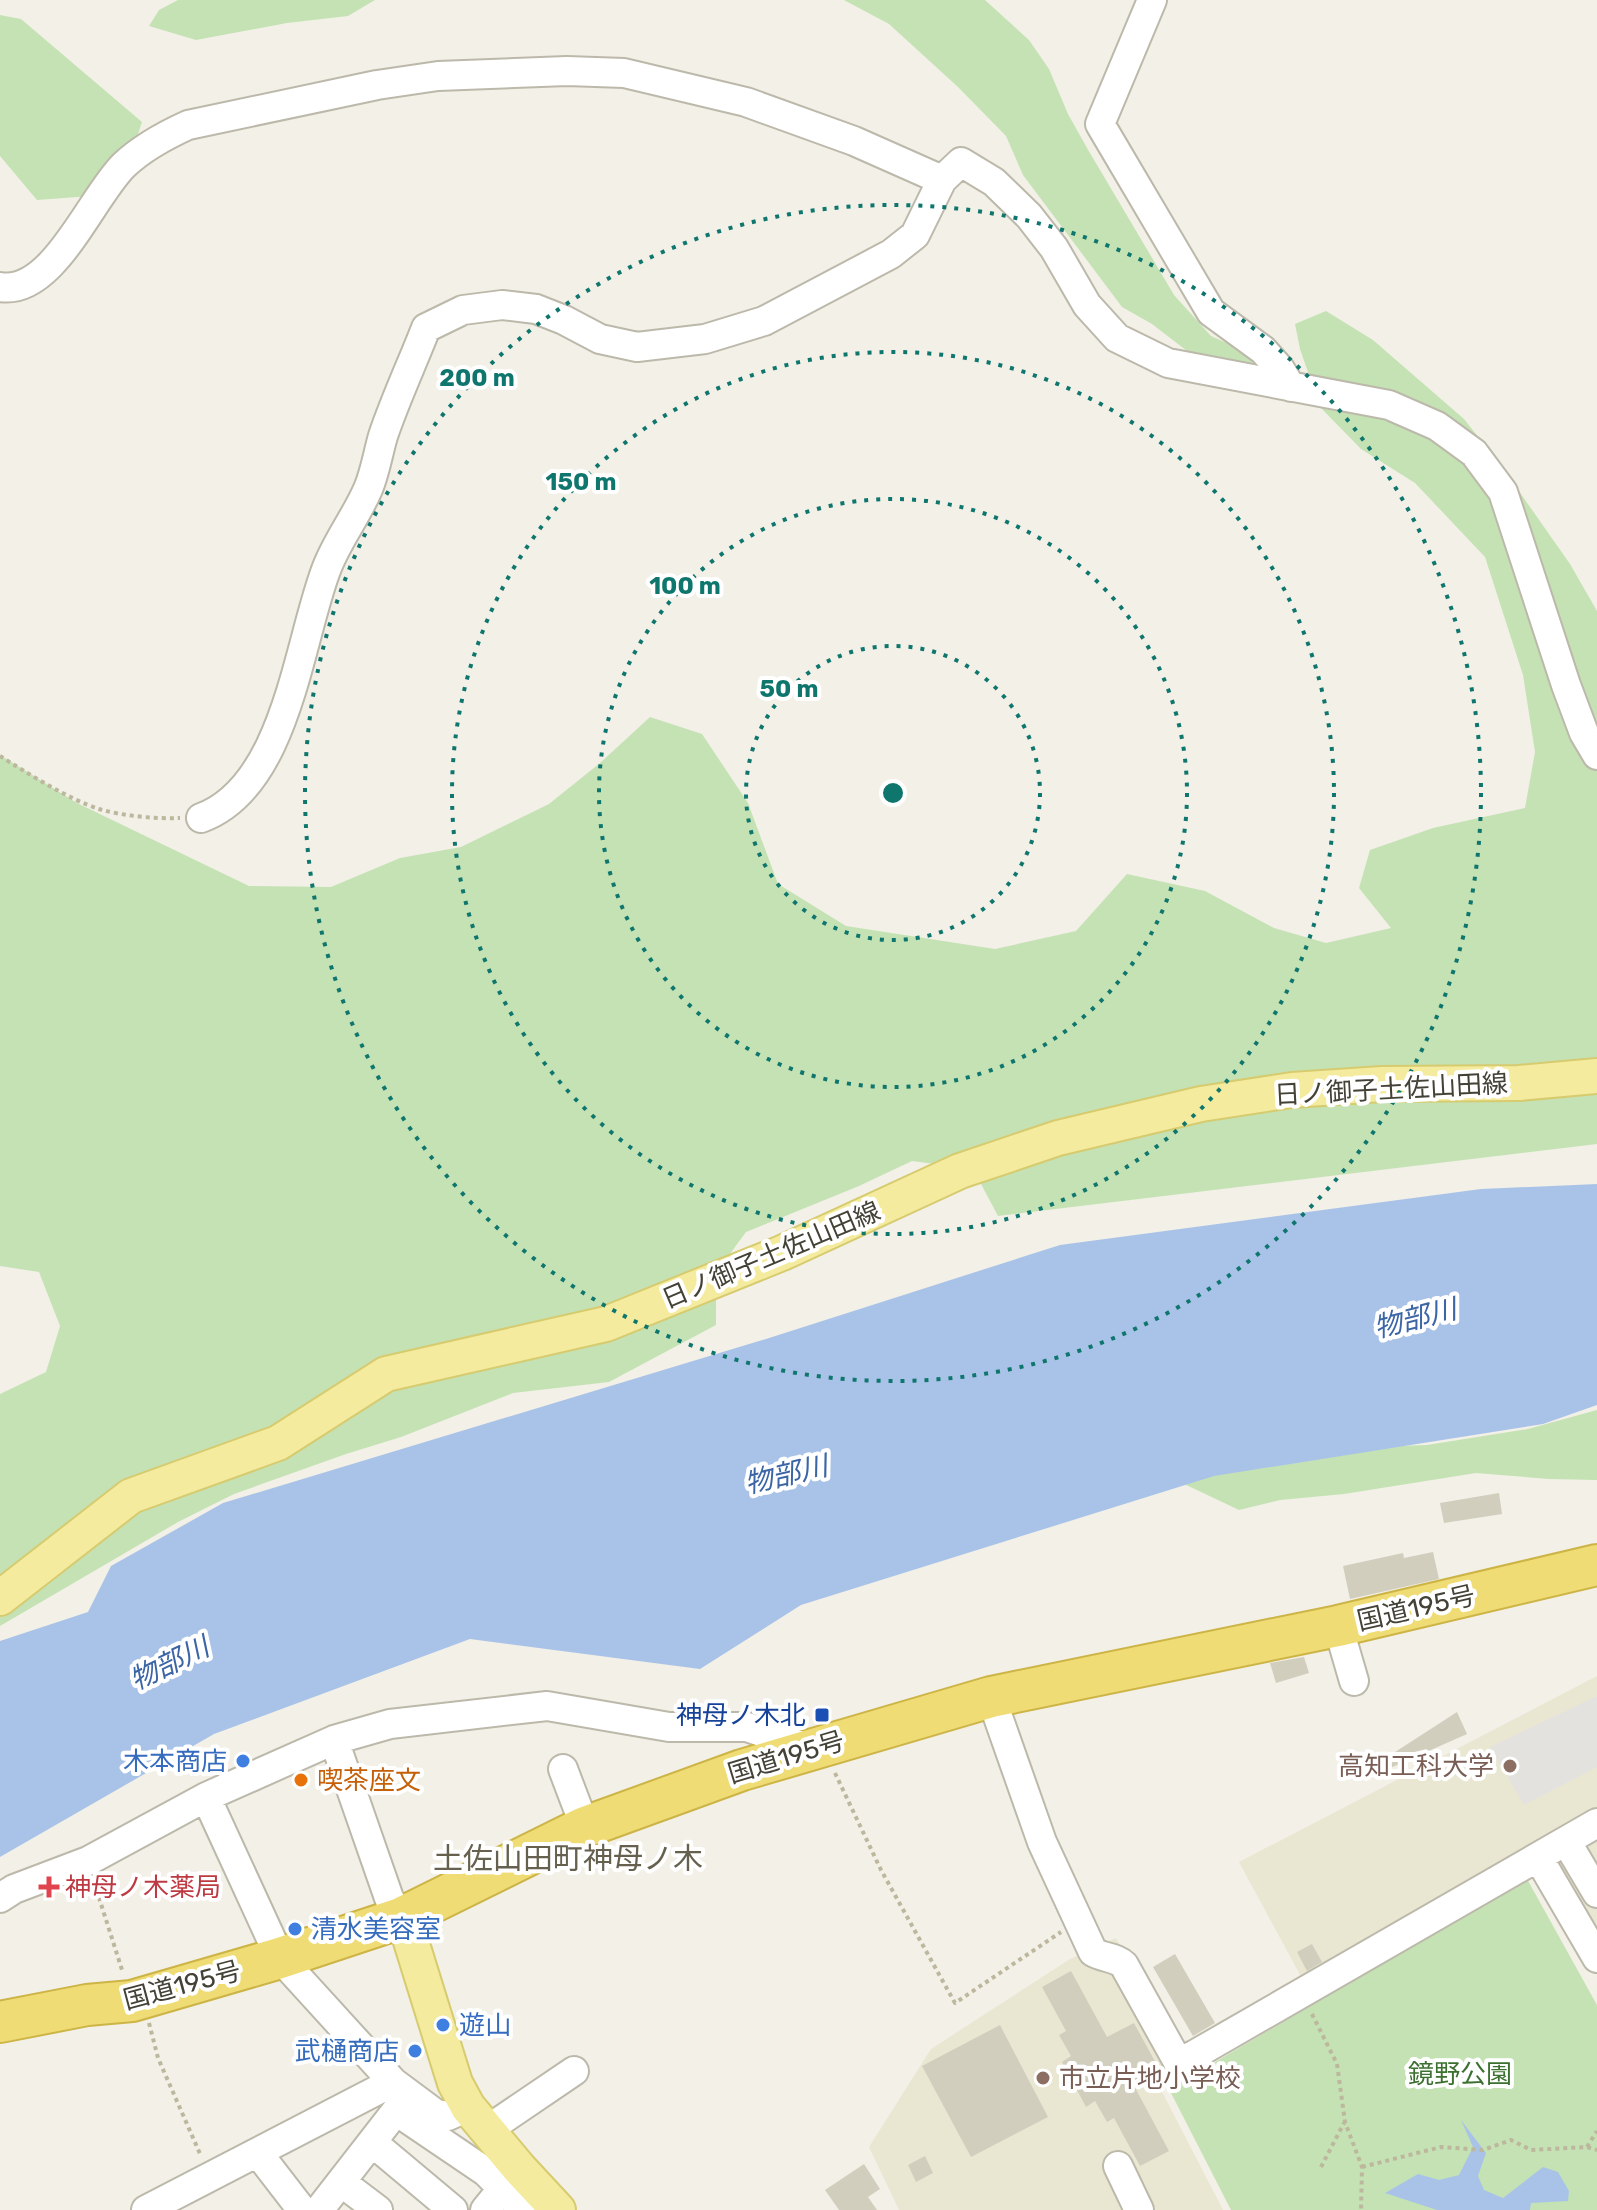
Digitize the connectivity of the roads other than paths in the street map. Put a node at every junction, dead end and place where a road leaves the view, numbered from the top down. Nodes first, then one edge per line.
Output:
1 (1152, 0) edge
2 (942, 180) junction
3 (0, 287) edge
4 (1291, 387) junction
5 (1597, 755) edge
6 (201, 818) road end
7 (1597, 1076) edge
8 (1597, 1565) edge
9 (0, 1598) edge
10 (1338, 1626) junction
11 (1354, 1681) dead end
12 (991, 1697) junction
13 (334, 1740) junction
14 (816, 1747) junction
15 (563, 1769) dead end
16 (206, 1797) junction
17 (1597, 1823) edge
18 (585, 1827) junction
19 (1566, 1841) junction
20 (1538, 1857) junction
21 (1597, 1893) edge
22 (0, 1898) edge
23 (401, 1918) junction
24 (280, 1958) junction
25 (1597, 1958) edge
26 (0, 2022) edge
27 (574, 2071) dead end
28 (393, 2082) junction
29 (478, 2118) junction
30 (373, 2143) junction
31 (258, 2153) junction
32 (1118, 2166) dead end
33 (511, 2178) junction
34 (341, 2182) junction
35 (146, 2210) edge
36 (302, 2210) edge
37 (319, 2210) edge
38 (378, 2210) edge
39 (453, 2210) edge
40 (485, 2210) edge
41 (524, 2210) edge
42 (558, 2210) edge
43 (1139, 2210) edge

1 - 4 street
2 - 3 street
2 - 4 street
2 - 6 street
4 - 5 street
7 - 9 main road, 日ノ御子土佐山田線
8 - 10 highway, 国道195号
10 - 11 street
10 - 12 highway, 国道195号
12 - 14 highway, 国道195号
12 - 20 street
13 - 14 street
13 - 16 street
13 - 23 street
14 - 18 highway, 国道195号
15 - 18 street
16 - 22 street
16 - 24 street
17 - 19 street
18 - 23 highway, 国道195号
19 - 20 street
19 - 21 street
20 - 25 street
23 - 24 highway, 国道195号
23 - 29 main road
24 - 26 highway, 国道195号
24 - 28 street
27 - 29 street
28 - 29 street
28 - 31 street
29 - 33 main road
30 - 33 street
30 - 34 street
30 - 39 street
31 - 35 street
31 - 36 street
32 - 43 street
33 - 40 street
33 - 41 street
33 - 42 main road
34 - 37 street
34 - 38 street

